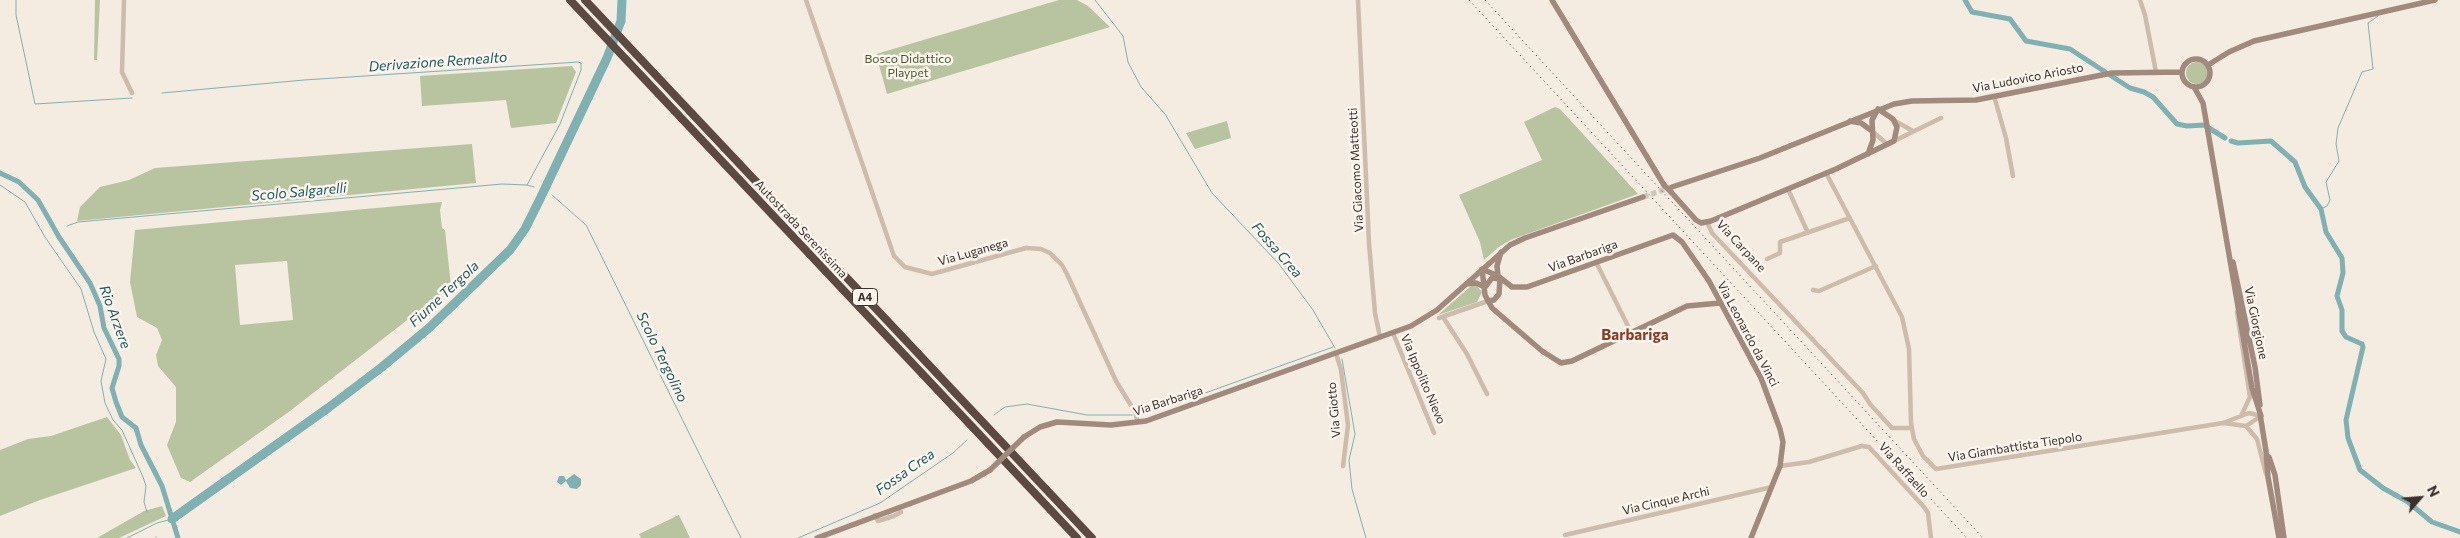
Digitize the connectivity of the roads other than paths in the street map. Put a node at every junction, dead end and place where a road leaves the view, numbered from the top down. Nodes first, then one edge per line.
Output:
1 (124, 0) edge
2 (570, 0) edge
3 (585, 0) edge
4 (806, 0) edge
5 (1358, 0) edge
6 (1552, 0) edge
7 (2140, 0) edge
8 (2435, 0) edge
9 (2208, 65) junction
10 (2156, 72) junction
11 (2182, 72) junction
12 (2207, 82) junction
13 (2194, 86) junction
14 (132, 93) dead end
15 (1994, 96) junction
16 (1900, 103) junction
17 (2203, 103) junction
18 (1878, 109) junction
19 (1941, 118) dead end
20 (1894, 119) junction
21 (1850, 121) junction
22 (1872, 131) junction
23 (1913, 131) junction
24 (1894, 141) junction
25 (1887, 144) junction
26 (1868, 154) junction
27 (1826, 173) junction
28 (2013, 176) dead end
29 (1788, 188) junction
30 (1672, 190) junction
31 (1643, 197) tunnel mouth
32 (1850, 218) junction
33 (1707, 222) junction
34 (1808, 233) junction
35 (1673, 235) joint
36 (2226, 235) junction
37 (1501, 252) junction
38 (1767, 259) dead end
39 (1596, 262) junction
40 (1876, 266) junction
41 (1482, 269) junction
42 (1499, 277) junction
43 (1466, 284) junction
44 (1485, 287) junction
45 (1813, 290) dead end
46 (1488, 301) junction
47 (1720, 303) junction
48 (2237, 303) junction
49 (1628, 326) dead end
50 (1393, 333) junction
51 (1380, 337) junction
52 (1336, 353) junction
53 (1487, 394) dead end
54 (2242, 414) junction
55 (2260, 416) junction
56 (1138, 422) junction
57 (2223, 422) junction
58 (2246, 426) junction
59 (1912, 428) junction
60 (1434, 433) dead end
61 (2266, 451) junction
62 (1343, 466) dead end
63 (1780, 466) junction
64 (2268, 477) junction
65 (1772, 487) junction
66 (901, 512) dead end
67 (875, 515) junction
68 (1565, 535) dead end
69 (817, 538) edge
70 (1077, 538) edge
71 (1092, 538) edge
72 (1751, 538) edge
73 (1932, 538) edge
74 (2278, 538) edge
75 (2284, 538) edge

1 - 14 street
2 - 70 highway, Autostrada Serenissima / A4
3 - 71 highway, Autostrada Serenissima / A4
4 - 56 street, Via Luganega
5 - 51 street, Via Giacomo Matteotti
6 - 30 main road, Via Carpane, bridge
7 - 10 street
8 - 9 main road
9 - 11 main road
9 - 12 main road
10 - 11 main road, Via Ludovico Ariosto
10 - 15 main road, Via Ludovico Ariosto
11 - 13 main road
12 - 13 main road
12 - 17 main road, Via Giorgione
13 - 17 main road, Via Giorgione
15 - 16 main road, Via Ludovico Ariosto
15 - 28 street
16 - 18 main road, Via Ludovico Ariosto
16 - 20 main road
17 - 36 main road, Via Giorgione
18 - 20 main road
18 - 21 main road, Via Ludovico Ariosto
18 - 22 main road
19 - 23 street
20 - 23 street
20 - 24 main road
21 - 22 main road
21 - 30 main road, Via Ludovico Ariosto
22 - 25 street
22 - 26 main road
23 - 24 street
24 - 25 main road
25 - 26 main road
26 - 27 main road
27 - 29 main road
27 - 32 street, Via Giambattista Tiepolo
29 - 33 main road
29 - 34 street
30 - 33 main road, Via Carpane
31 - 37 main road, Via Barbariga
32 - 34 street
32 - 40 street, Via Giambattista Tiepolo
33 - 59 street, Via Carpane
34 - 38 street
35 - 39 main road, Via Barbariga
35 - 47 main road, Via Leonardo da Vinci
36 - 48 main road, Via Giorgione
36 - 55 main road, Via Giorgione
37 - 41 main road, Via Barbariga
37 - 42 main road
39 - 42 main road, Via Barbariga
39 - 49 street
40 - 45 street
40 - 59 street, Via Giambattista Tiepolo
41 - 42 main road, Via Barbariga
41 - 43 main road, Via Barbariga
41 - 44 main road
42 - 44 main road
42 - 46 main road
43 - 44 main road
43 - 50 main road, Via Barbariga
44 - 46 main road
46 - 47 main road
46 - 53 street
47 - 63 main road, Via Leonardo da Vinci
48 - 54 street, Via Giorgione
48 - 55 main road, Via Giorgione
50 - 51 main road, Via Barbariga
50 - 60 street, Via Ippolito Nievo
51 - 52 main road, Via Barbariga
52 - 56 main road, Via Barbariga
52 - 62 street, Via Giotto
54 - 55 street, Via Giambattista Tiepolo
54 - 57 street, Via Giambattista Tiepolo
55 - 58 street
55 - 61 main road, Via Giorgione
56 - 67 main road, Via Barbariga, bridge
57 - 58 street, Via Giambattista Tiepolo
57 - 59 street, Via Giambattista Tiepolo
58 - 64 street
61 - 64 main road, Via Giorgione
61 - 75 main road, Via Giorgione
63 - 65 main road, Via Leonardo da Vinci
63 - 73 street, Via Raffaello
64 - 74 main road, Via Giorgione
65 - 68 street, Via Cinque Archi
65 - 72 main road, Via Leonardo da Vinci
66 - 67 street, Via Barbariga
67 - 69 main road, Via Barbariga

